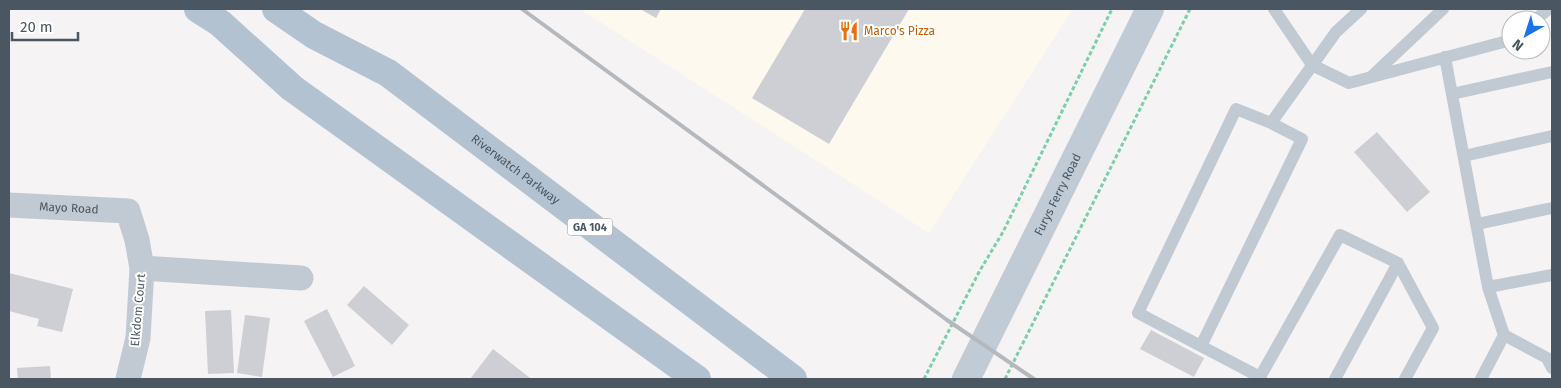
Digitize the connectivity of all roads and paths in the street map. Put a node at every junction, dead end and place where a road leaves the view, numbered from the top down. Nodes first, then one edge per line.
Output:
1 (198, 9) edge
2 (276, 9) edge
3 (1112, 9) edge
4 (1150, 9) edge
5 (1190, 9) edge
6 (1274, 9) edge
7 (1443, 9) edge
8 (1356, 11) edge
9 (1501, 43) edge
10 (1445, 57) junction
11 (1312, 65) junction
12 (1552, 72) edge
13 (1370, 78) junction
14 (1452, 94) junction
15 (1271, 123) junction
16 (1552, 136) edge
17 (1464, 156) junction
18 (9, 205) edge
19 (1552, 208) edge
20 (128, 211) joint
21 (1477, 224) junction
22 (1398, 263) junction
23 (142, 268) junction
24 (1552, 275) edge
25 (301, 278) dead end
26 (1488, 287) junction
27 (1504, 335) junction
28 (1201, 346) junction
29 (1552, 368) edge
30 (1260, 378) edge
31 (128, 379) edge
32 (697, 379) edge
33 (793, 379) edge
34 (924, 379) edge
35 (966, 379) edge
36 (1005, 379) edge
37 (1335, 379) edge
38 (1405, 379) edge
39 (1481, 379) edge

1 - 32 main road
2 - 33 main road, Riverwatch Parkway / GA 104
3 - 34 path
4 - 35 main road, Furys Ferry Road
5 - 36 path
6 - 11 lane
7 - 13 lane
8 - 11 lane
9 - 10 lane
10 - 13 lane
10 - 14 lane
11 - 13 lane
11 - 15 lane
12 - 14 lane
14 - 17 lane
15 - 28 lane
15 - 28 lane
16 - 17 lane
17 - 21 lane
18 - 20 street, Mayo Road
19 - 21 lane
20 - 23 street, Elkdom Court
21 - 26 lane
22 - 30 lane
22 - 37 lane
22 - 38 lane
23 - 25 street
23 - 31 street, Elkdom Court
24 - 26 lane
26 - 27 lane
27 - 29 lane
27 - 39 lane
28 - 30 lane

